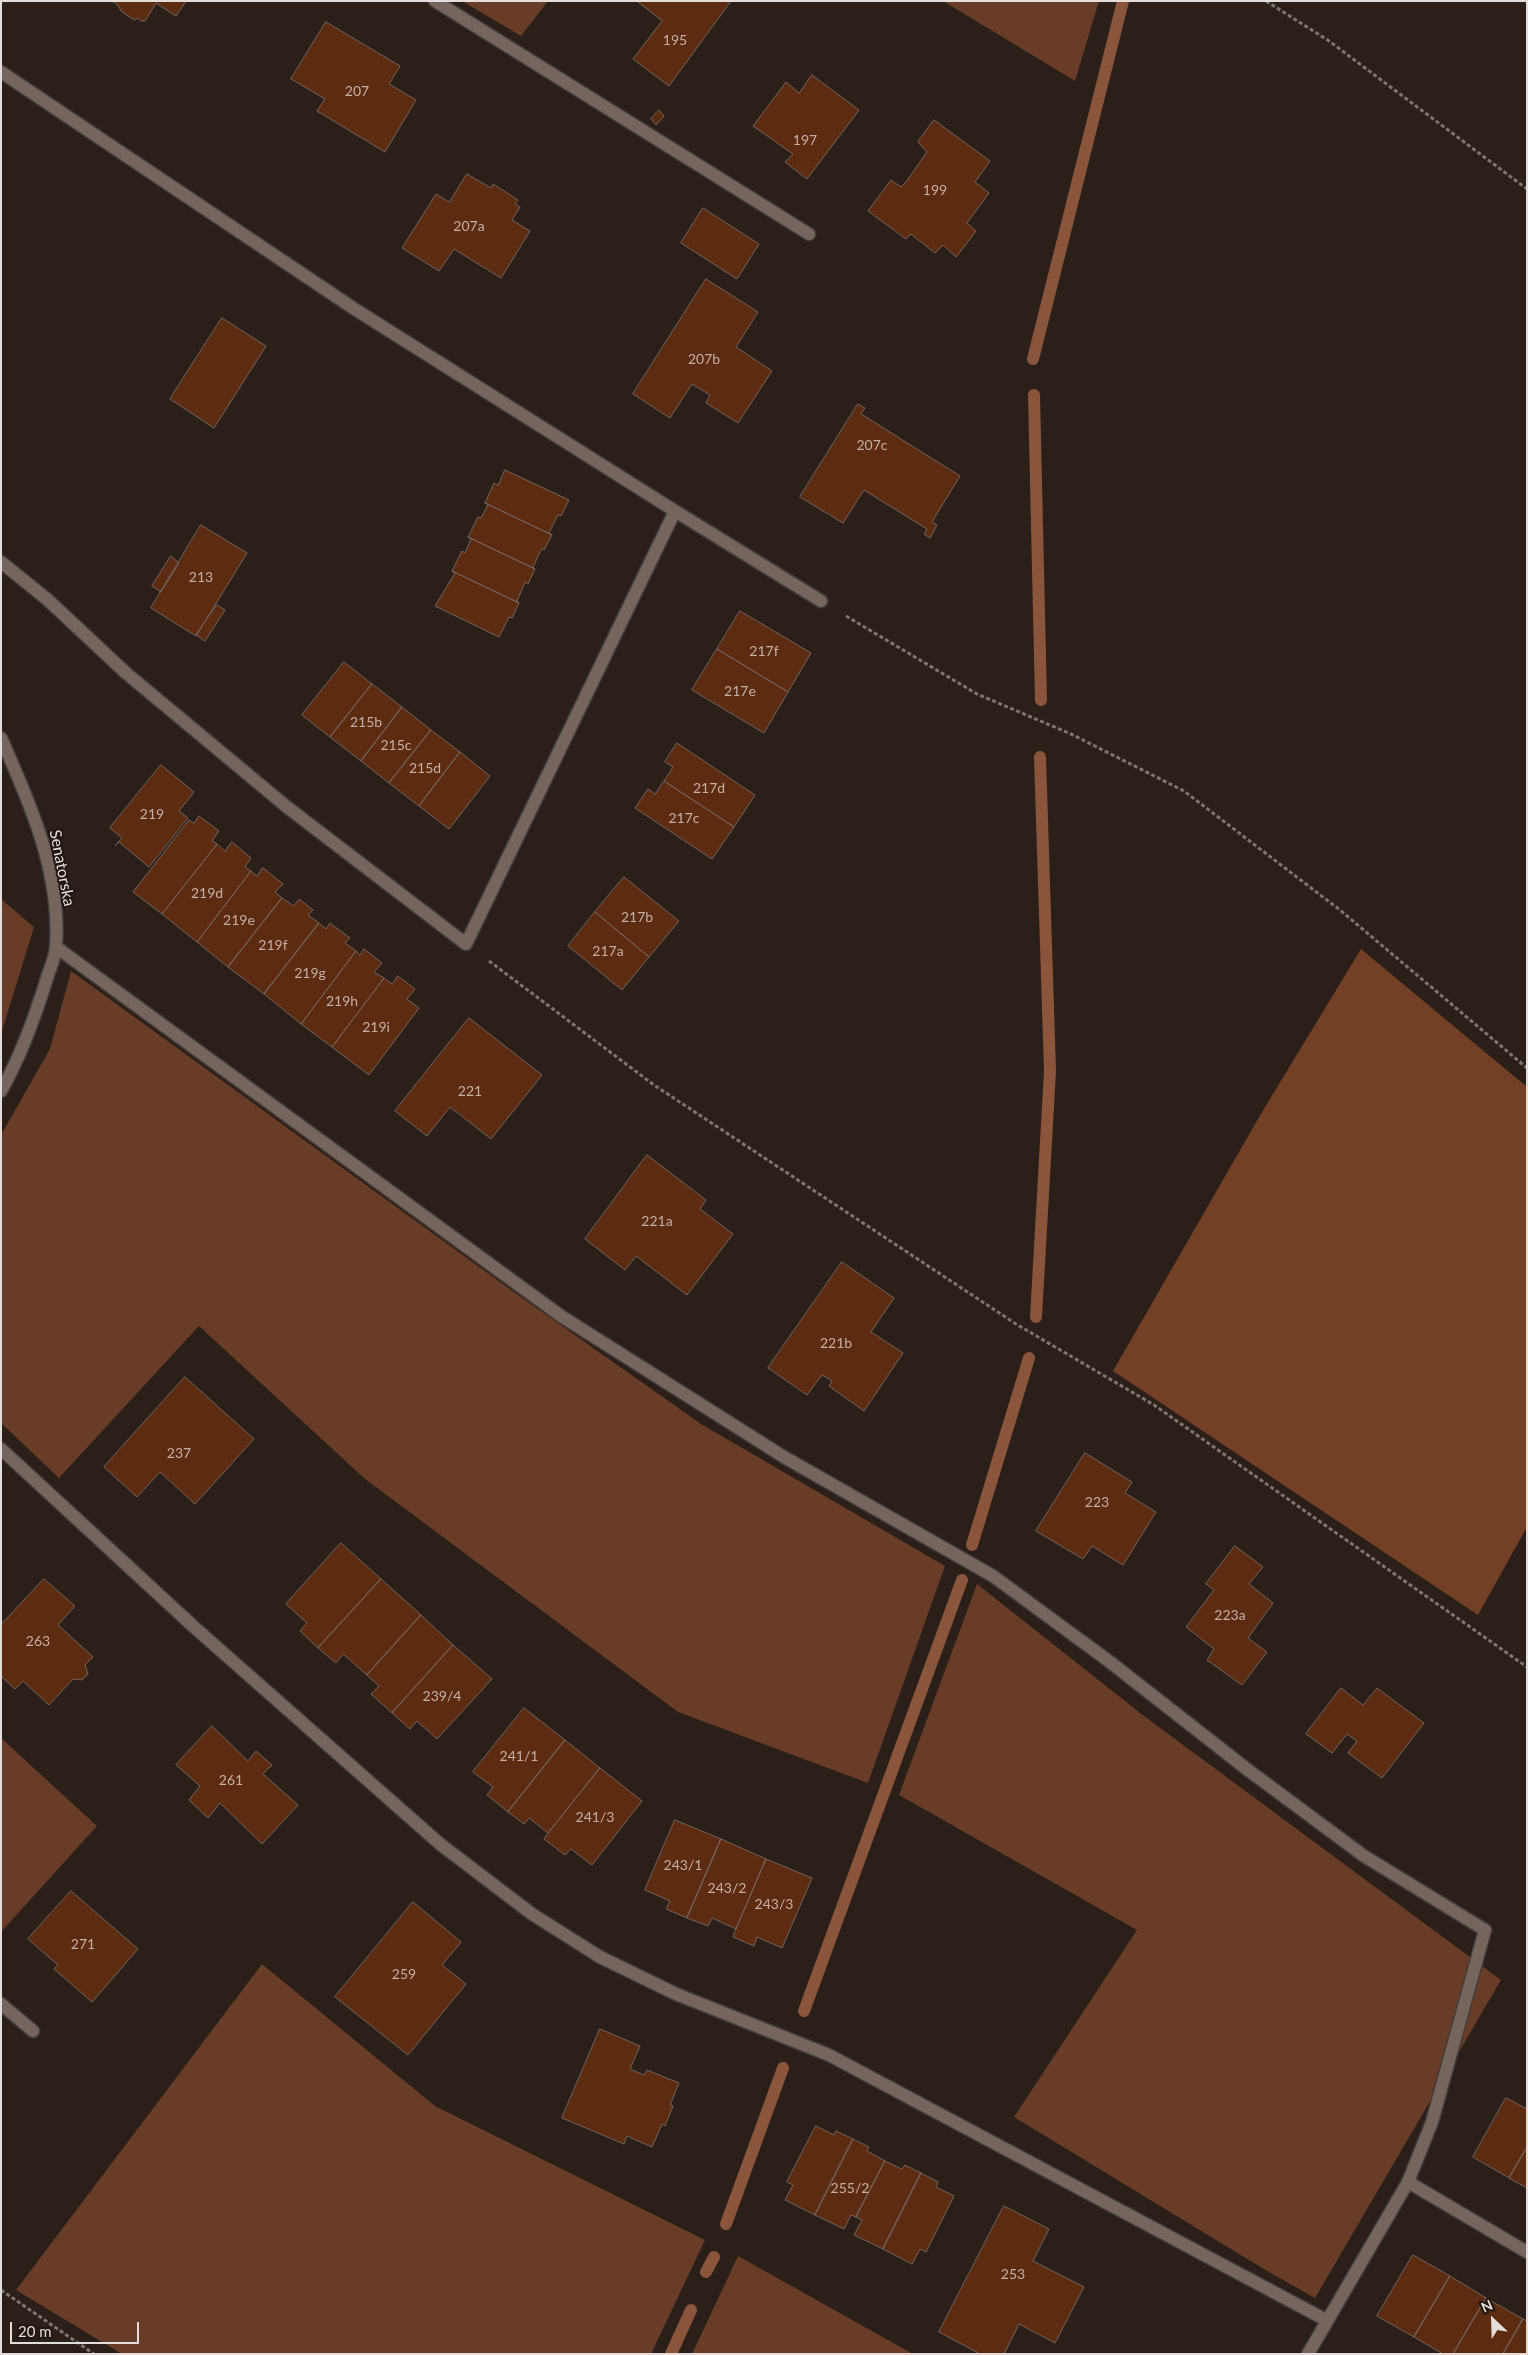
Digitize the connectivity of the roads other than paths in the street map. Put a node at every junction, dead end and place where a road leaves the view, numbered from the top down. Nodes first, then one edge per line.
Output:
1 (435, 1) edge
2 (1, 72) edge
3 (809, 234) dead end
4 (675, 511) junction
5 (1, 562) edge
6 (821, 601) road end
7 (1, 738) edge
8 (56, 947) junction
9 (1, 1091) edge
10 (1, 1449) edge
11 (1, 2004) edge
12 (32, 2031) dead end
13 (1408, 2182) junction
14 (1527, 2252) edge
15 (1326, 2320) junction
16 (1308, 2354) edge

1 - 3 street
2 - 4 street
4 - 5 street
4 - 6 street
7 - 8 street, Senatorska
8 - 9 street, Senatorska
8 - 13 street
10 - 15 street
11 - 12 street
13 - 14 street
13 - 15 street
15 - 16 street

